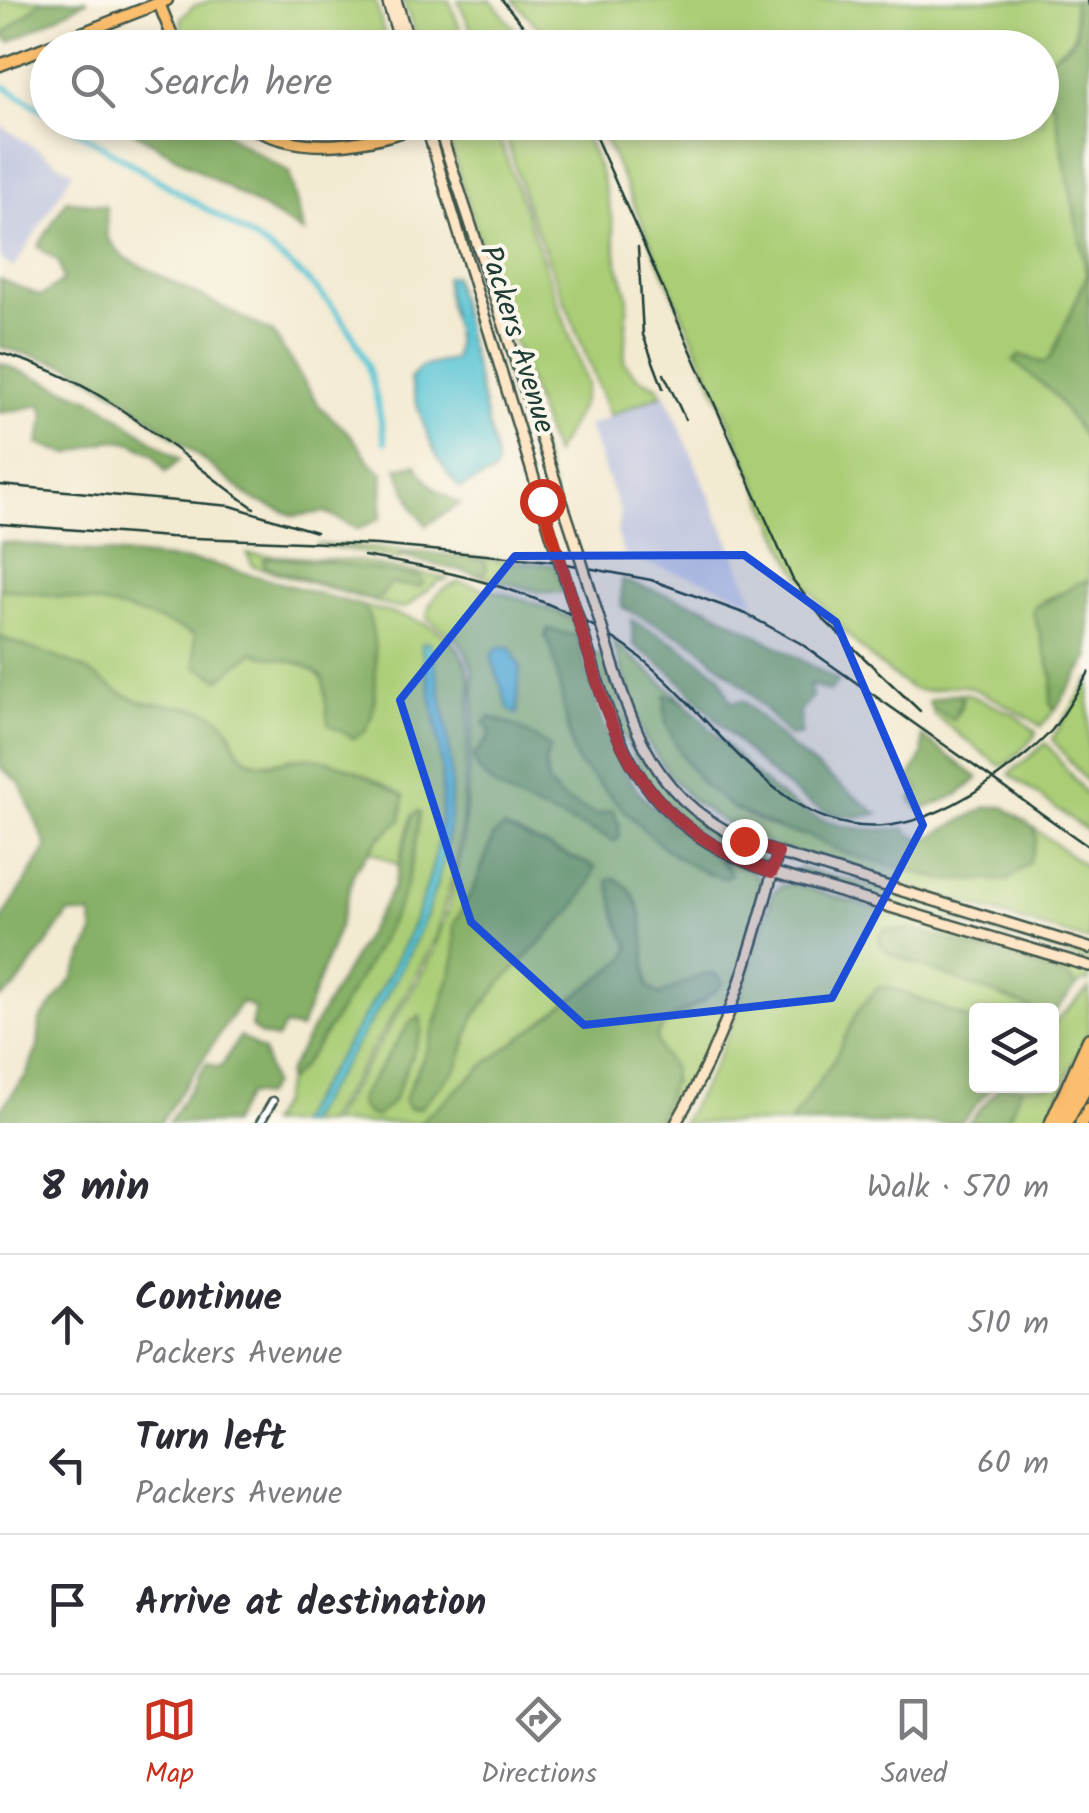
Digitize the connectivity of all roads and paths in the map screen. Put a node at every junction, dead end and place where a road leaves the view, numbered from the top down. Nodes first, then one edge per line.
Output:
1 (387, 0) edge
2 (396, 0) edge
3 (163, 2) edge
4 (91, 30) edge
5 (172, 30) edge
6 (396, 30) edge
7 (406, 30) edge
8 (30, 53) edge
9 (0, 65) edge
10 (282, 140) edge
11 (376, 140) edge
12 (435, 140) edge
13 (436, 140) edge
14 (778, 853) junction
15 (772, 872) junction
16 (1089, 948) edge
17 (1089, 966) edge
18 (1089, 1040) edge
19 (1089, 1054) edge
20 (1089, 1064) edge
21 (1089, 1082) edge
22 (274, 1102) dead end
23 (1089, 1109) edge
24 (260, 1123) edge
25 (676, 1123) edge
26 (1058, 1123) edge
27 (1081, 1123) edge

1 - 6 main road
2 - 7 main road
3 - 4 main road
3 - 5 main road
8 - 9 main road
10 - 11 main road
12 - 15 main road, Packers Avenue, bridge
13 - 14 main road, Packers Avenue, bridge
14 - 15 main road
14 - 16 main road, Packers Avenue
15 - 17 main road, Packers Avenue
15 - 25 main road
18 - 26 highway
19 - 26 main road
20 - 26 main road
21 - 26 highway
22 - 24 street
23 - 27 highway

